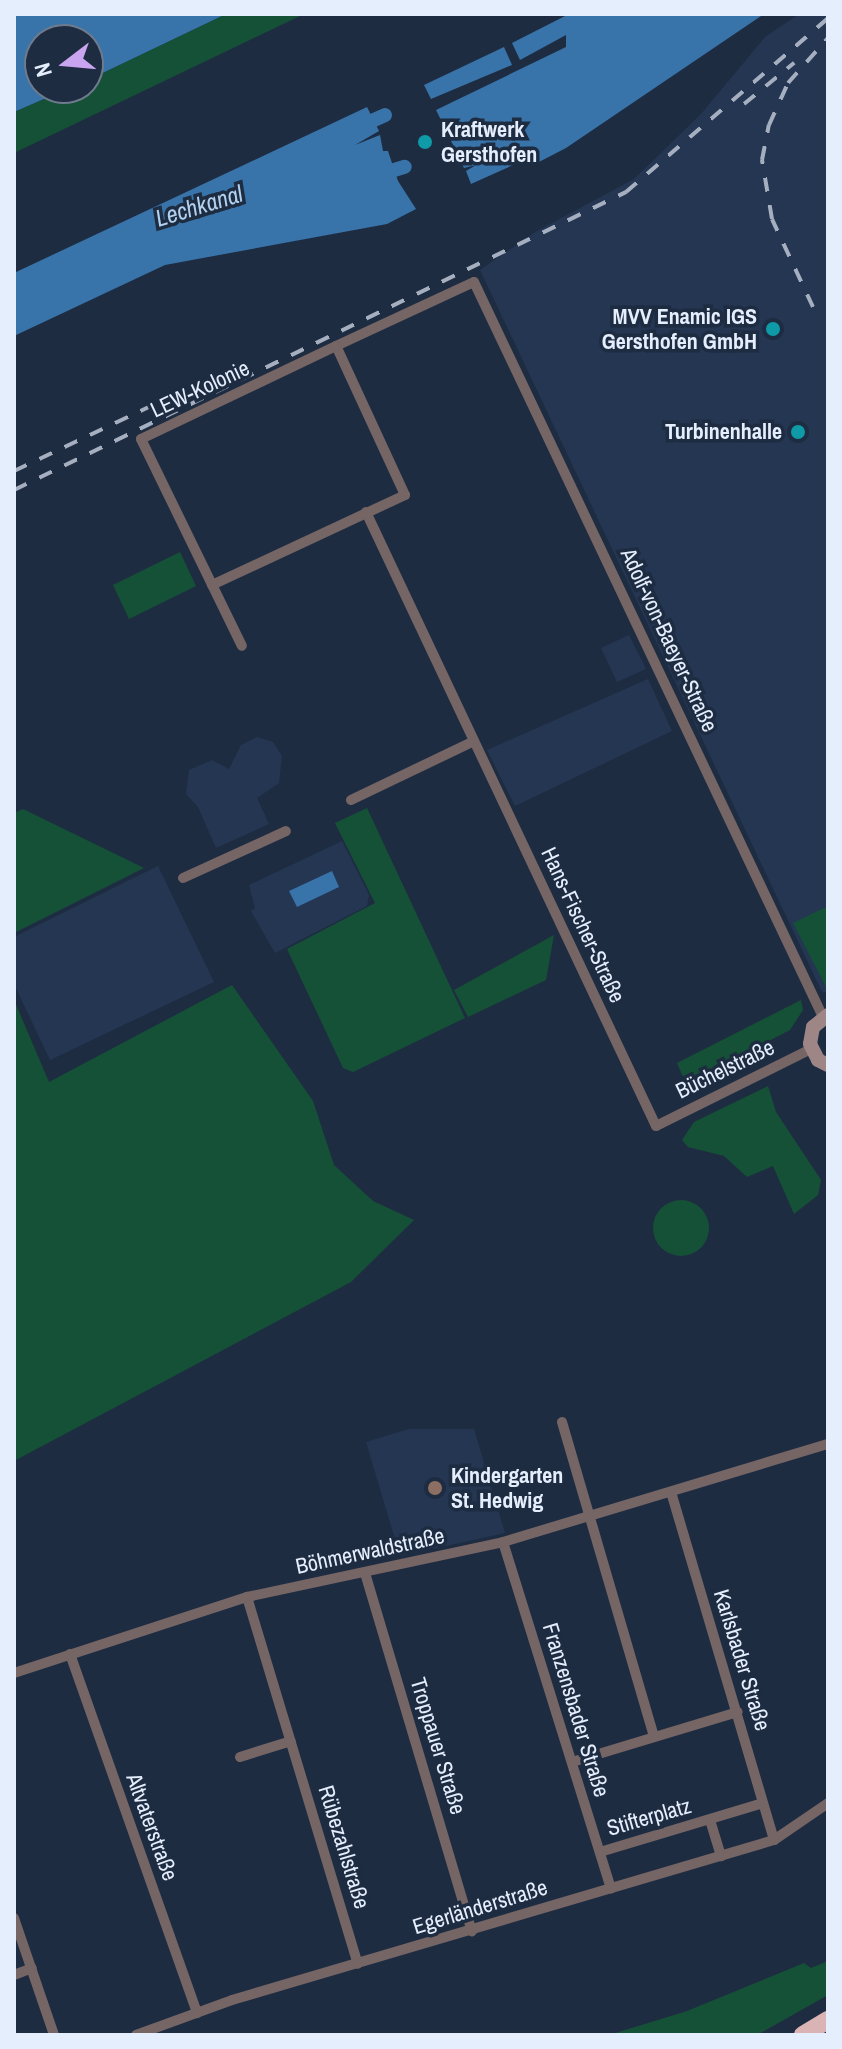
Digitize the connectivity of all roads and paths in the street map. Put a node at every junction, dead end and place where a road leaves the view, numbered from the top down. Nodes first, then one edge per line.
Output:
1 (474, 282) joint
2 (336, 346) junction
3 (366, 512) junction
4 (212, 585) junction
5 (242, 646) dead end
6 (474, 741) junction
7 (351, 800) dead end
8 (286, 831) dead end
9 (183, 878) dead end
10 (826, 1016) edge
11 (811, 1049) junction
12 (828, 1065) edge
13 (656, 1126) joint
14 (562, 1422) dead end
15 (828, 1444) edge
16 (671, 1492) junction
17 (588, 1517) junction
18 (503, 1542) junction
19 (365, 1573) junction
20 (247, 1597) junction
21 (70, 1654) junction
22 (14, 1673) edge
23 (738, 1712) junction
24 (654, 1737) junction
25 (291, 1741) junction
26 (240, 1757) dead end
27 (572, 1762) junction
28 (763, 1803) junction
29 (828, 1803) edge
30 (710, 1820) junction
31 (774, 1840) junction
32 (600, 1852) junction
33 (721, 1856) junction
34 (611, 1889) junction
35 (14, 1918) edge
36 (472, 1931) junction
37 (358, 1964) junction
38 (32, 1968) junction
39 (14, 1975) edge
40 (197, 2013) junction
41 (828, 2020) edge
42 (54, 2035) edge
43 (136, 2035) edge
44 (803, 2035) edge

1 - 2 street, LEW-Kolonie
1 - 10 street, Adolf-von-Baeyer-Straße
2 - 3 street
2 - 4 street, LEW-Kolonie
3 - 4 street
3 - 6 street, Hans-Fischer-Straße
4 - 5 street, LEW-Kolonie
6 - 7 street
6 - 13 street, Hans-Fischer-Straße
8 - 9 street
10 - 11 street, Adolf-von-Baeyer-Straße
11 - 12 street
11 - 13 street, Büchelstraße
14 - 17 street
15 - 16 street, Böhmerwaldstraße
16 - 17 street, Böhmerwaldstraße
16 - 23 street, Karlsbader Straße
17 - 18 street, Böhmerwaldstraße
17 - 24 street
18 - 19 street, Böhmerwaldstraße
18 - 27 street, Franzensbader Straße
19 - 20 street, Böhmerwaldstraße
19 - 36 street, Troppauer Straße
20 - 21 street, Böhmerwaldstraße
20 - 25 street, Rübezahlstraße
21 - 22 street, Böhmerwaldstraße
21 - 40 street, Altvaterstraße
23 - 24 street
23 - 28 street, Karlsbader Straße
24 - 27 street
25 - 26 street
25 - 37 street, Rübezahlstraße
27 - 32 street, Franzensbader Straße
28 - 30 street, Stifterplatz
28 - 31 street, Karlsbader Straße
29 - 31 street, Egerländerstraße
30 - 32 street, Stifterplatz
30 - 33 street, Stifterplatz
31 - 33 street, Egerländerstraße
32 - 34 street, Franzensbader Straße
33 - 34 street, Egerländerstraße
34 - 36 street, Egerländerstraße
35 - 38 street
36 - 37 street, Egerländerstraße
37 - 40 street, Egerländerstraße
38 - 39 street
38 - 42 street
40 - 43 street, Egerländerstraße
41 - 44 highway

